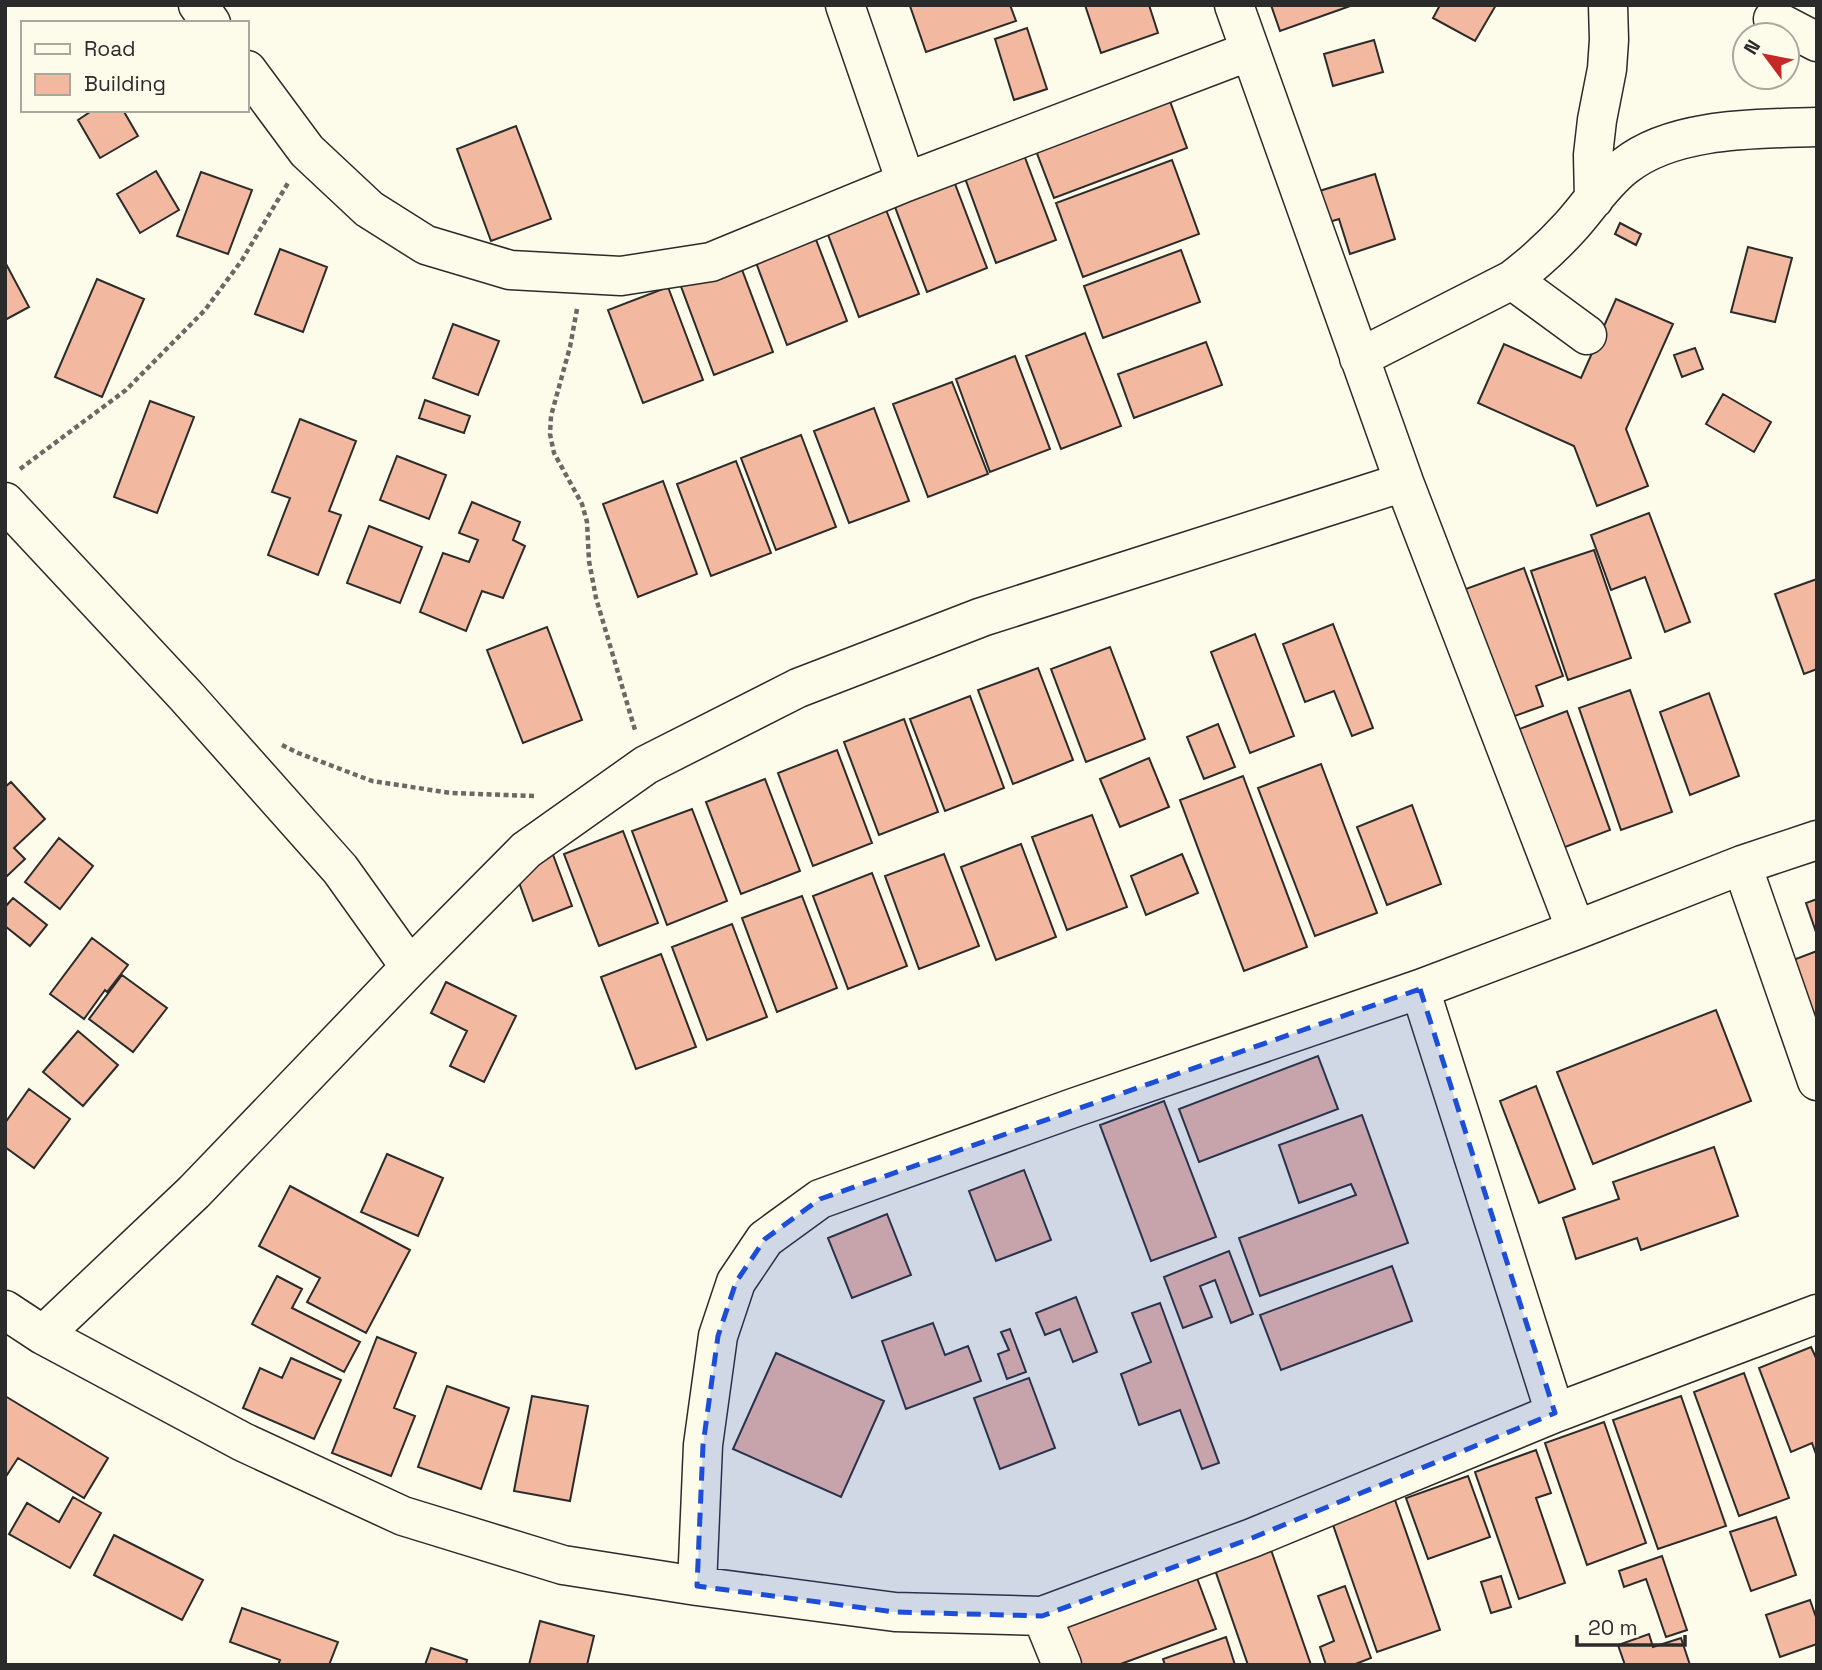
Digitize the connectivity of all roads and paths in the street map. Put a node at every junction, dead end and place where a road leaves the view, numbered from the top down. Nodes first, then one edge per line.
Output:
1 (198, 5) edge
2 (845, 5) edge
3 (1234, 5) edge
4 (1608, 5) edge
5 (1773, 19) dead end
6 (210, 21) edge
7 (1817, 42) edge
8 (1250, 51) junction
9 (248, 72) edge
10 (1817, 127) edge
11 (307, 151) junction
12 (906, 182) junction
13 (1594, 199) junction
14 (583, 274) junction
15 (1512, 280) junction
16 (1587, 335) dead end
17 (1359, 358) junction
18 (1404, 482) junction
19 (11, 487) edge
20 (274, 741) dead end
21 (646, 765) junction
22 (599, 799) junction
23 (1817, 839) edge
24 (1742, 865) junction
25 (1576, 930) junction
26 (410, 967) junction
27 (1420, 989) junction
28 (1817, 1081) edge
29 (5, 1310) edge
30 (1817, 1314) edge
31 (43, 1335) junction
32 (1555, 1413) junction
33 (697, 1586) junction
34 (1042, 1616) junction
35 (1062, 1665) edge

1 - 6 street
2 - 12 street
3 - 8 street
4 - 13 street
5 - 7 street
8 - 12 street
8 - 17 street
9 - 11 street
10 - 13 street
11 - 14 street
11 - 19 path
12 - 14 street
13 - 15 street
14 - 21 path
15 - 16 street
15 - 17 street
17 - 18 street
18 - 21 street
18 - 25 street
19 - 26 street
20 - 22 path
21 - 22 street
22 - 26 street
23 - 24 street
24 - 25 street
24 - 28 street
25 - 27 street
26 - 31 street
27 - 32 street
27 - 33 street
29 - 31 street
30 - 32 street
31 - 33 street
32 - 34 street
33 - 34 street
34 - 35 street

